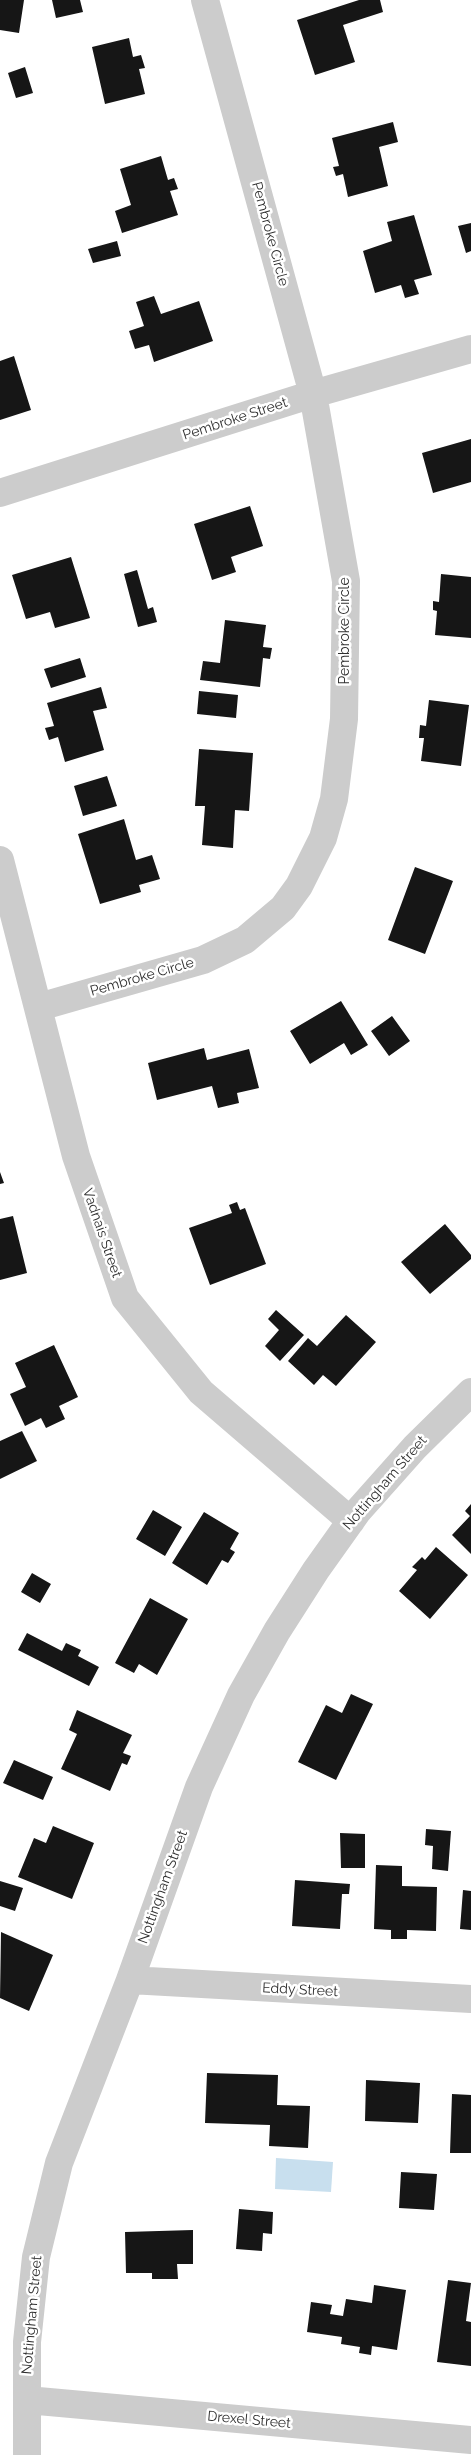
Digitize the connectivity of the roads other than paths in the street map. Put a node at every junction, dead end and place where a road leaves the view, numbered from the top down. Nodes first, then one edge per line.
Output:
1 (205, 0) edge
2 (471, 349) edge
3 (313, 394) junction
4 (0, 493) edge
5 (0, 860) edge
6 (39, 1007) junction
7 (471, 1392) edge
8 (351, 1521) junction
9 (130, 1980) junction
10 (471, 1999) edge
11 (27, 2400) junction
12 (471, 2440) edge
13 (27, 2455) edge

1 - 3 street, Pembroke Circle
2 - 3 street, Pembroke Street
3 - 4 street, Pembroke Street
3 - 6 street, Pembroke Circle
5 - 6 street, Vadnais Street
6 - 8 street, Vadnais Street
7 - 8 street, Nottingham Street
8 - 9 street, Nottingham Street
9 - 10 street, Eddy Street
9 - 11 street, Nottingham Street
11 - 12 street, Drexel Street
11 - 13 street, Nottingham Street

